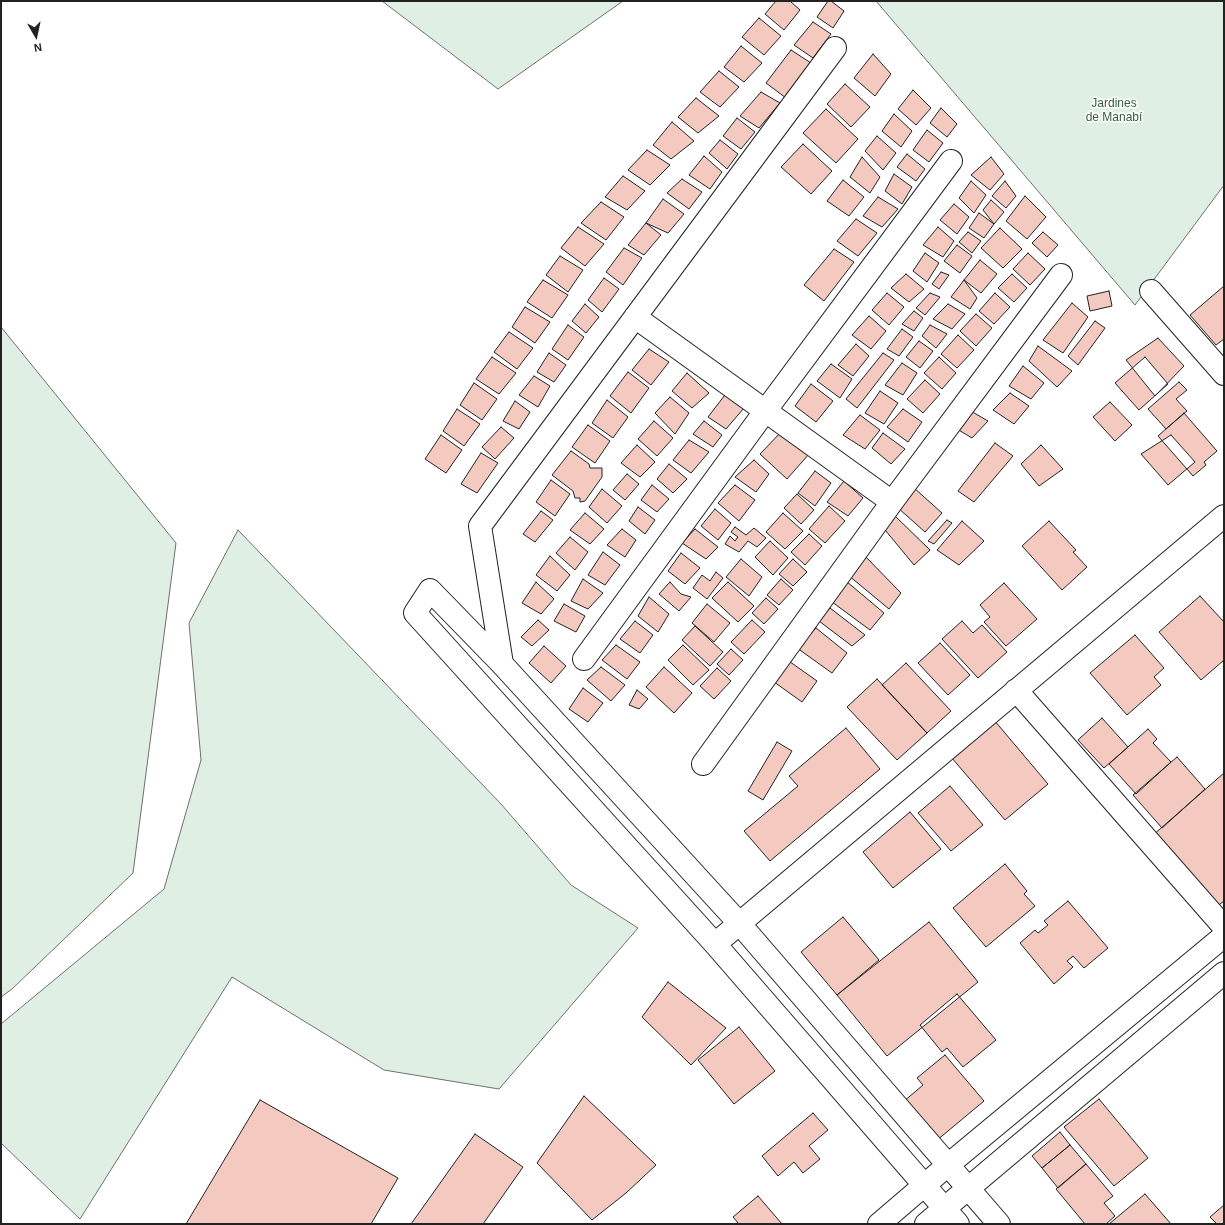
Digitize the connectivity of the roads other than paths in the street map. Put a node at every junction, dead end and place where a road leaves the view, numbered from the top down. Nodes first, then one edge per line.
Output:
1 (835, 48) dead end
2 (951, 161) dead end
3 (1061, 275) dead end
4 (1151, 291) dead end
5 (635, 317) junction
6 (1224, 374) edge
7 (766, 410) junction
8 (892, 502) junction
9 (1224, 516) edge
10 (584, 659) dead end
11 (502, 664) junction
12 (1016, 690) junction
13 (703, 764) dead end
14 (739, 923) junction
15 (1224, 927) edge
16 (1224, 936) edge
17 (715, 944) junction
18 (1224, 973) edge
19 (948, 1165) junction
20 (924, 1185) junction
21 (968, 1188) junction
22 (951, 1216) edge
23 (879, 1224) edge
24 (926, 1224) edge
25 (999, 1224) edge

1 - 5 street
2 - 7 street
3 - 8 street
4 - 6 street
5 - 7 street
5 - 11 street
7 - 8 street
7 - 10 street
8 - 13 street
9 - 12 street
11 - 14 street
11 - 17 street
12 - 14 street
12 - 15 street
14 - 17 street
14 - 19 street
16 - 19 street
17 - 20 street
18 - 21 street
19 - 20 street
19 - 21 street
20 - 22 street
20 - 23 street
21 - 22 street
21 - 25 street
22 - 24 street

